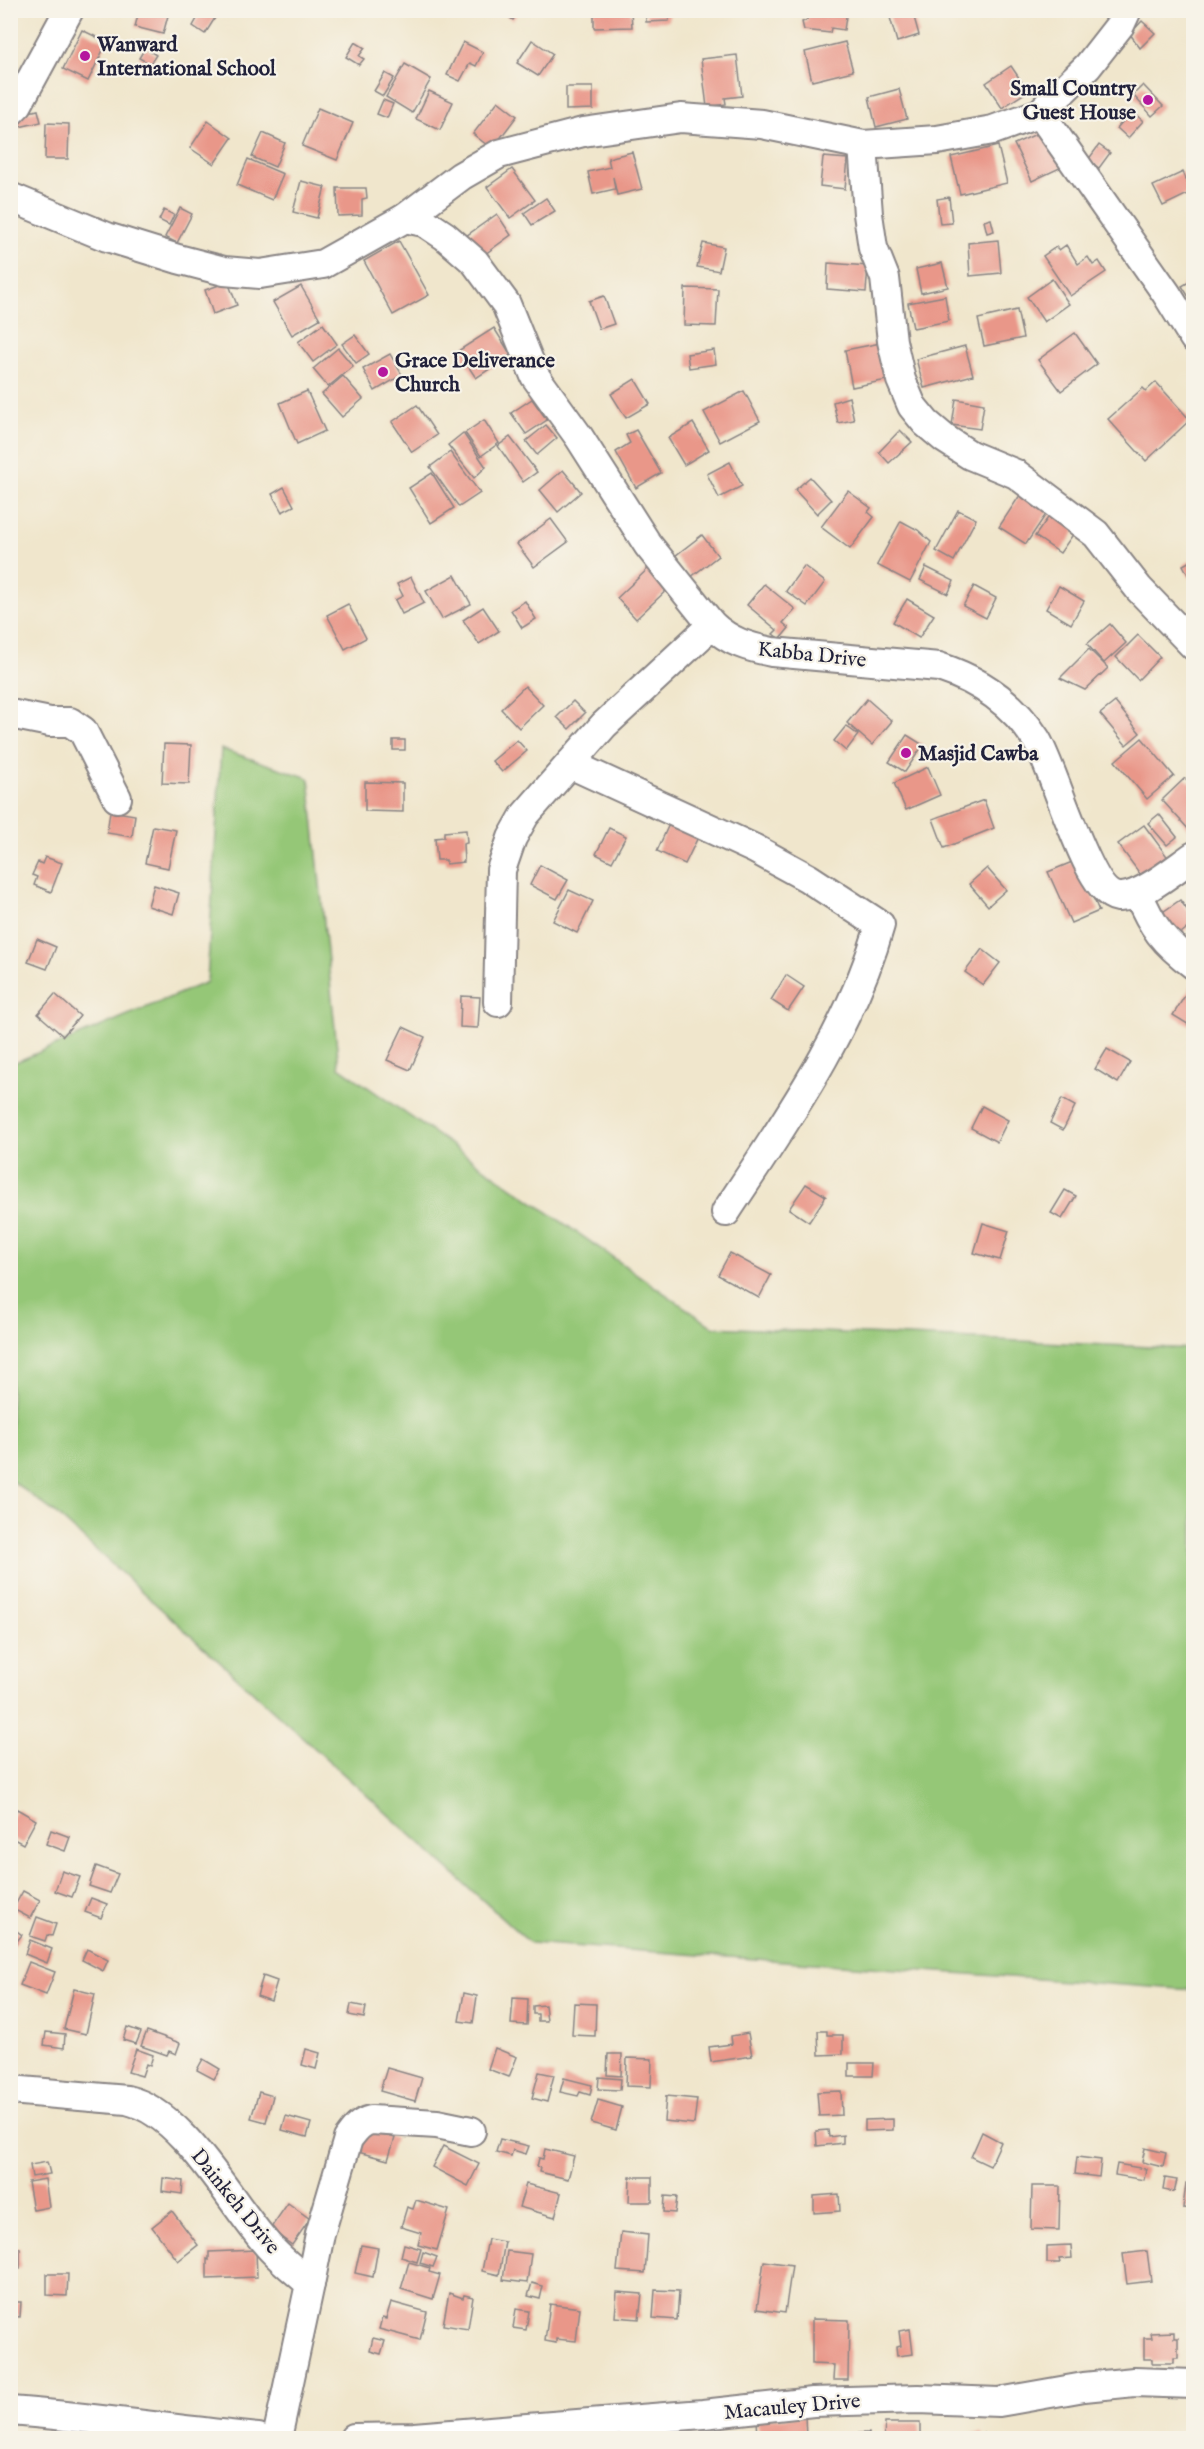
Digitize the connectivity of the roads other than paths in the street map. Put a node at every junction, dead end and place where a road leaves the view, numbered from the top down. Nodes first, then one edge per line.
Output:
1 (69, 10) edge
2 (1127, 10) edge
3 (10, 112) edge
4 (1040, 113) junction
5 (863, 145) junction
6 (10, 197) edge
7 (405, 218) junction
8 (1194, 338) edge
9 (712, 625) junction
10 (1194, 646) edge
11 (10, 714) edge
12 (570, 764) junction
13 (117, 798) dead end
14 (1194, 856) edge
15 (1138, 893) junction
16 (1194, 965) edge
17 (498, 1002) dead end
18 (726, 1212) dead end
19 (10, 2090) edge
20 (471, 2130) dead end
21 (310, 2284) junction
22 (1194, 2384) edge
23 (10, 2411) edge
24 (258, 2439) edge
25 (277, 2439) edge
26 (354, 2439) edge

1 - 3 street
2 - 4 street
4 - 5 street
4 - 8 street
5 - 7 street
5 - 10 street
6 - 7 street
7 - 9 street, Kabba Drive
9 - 12 street
9 - 15 street, Kabba Drive
11 - 13 street
12 - 17 street
12 - 18 street
14 - 15 street
15 - 16 street
19 - 21 street, Dainkeh Drive
20 - 21 street
21 - 25 street
22 - 26 street, Macauley Drive
23 - 24 street

